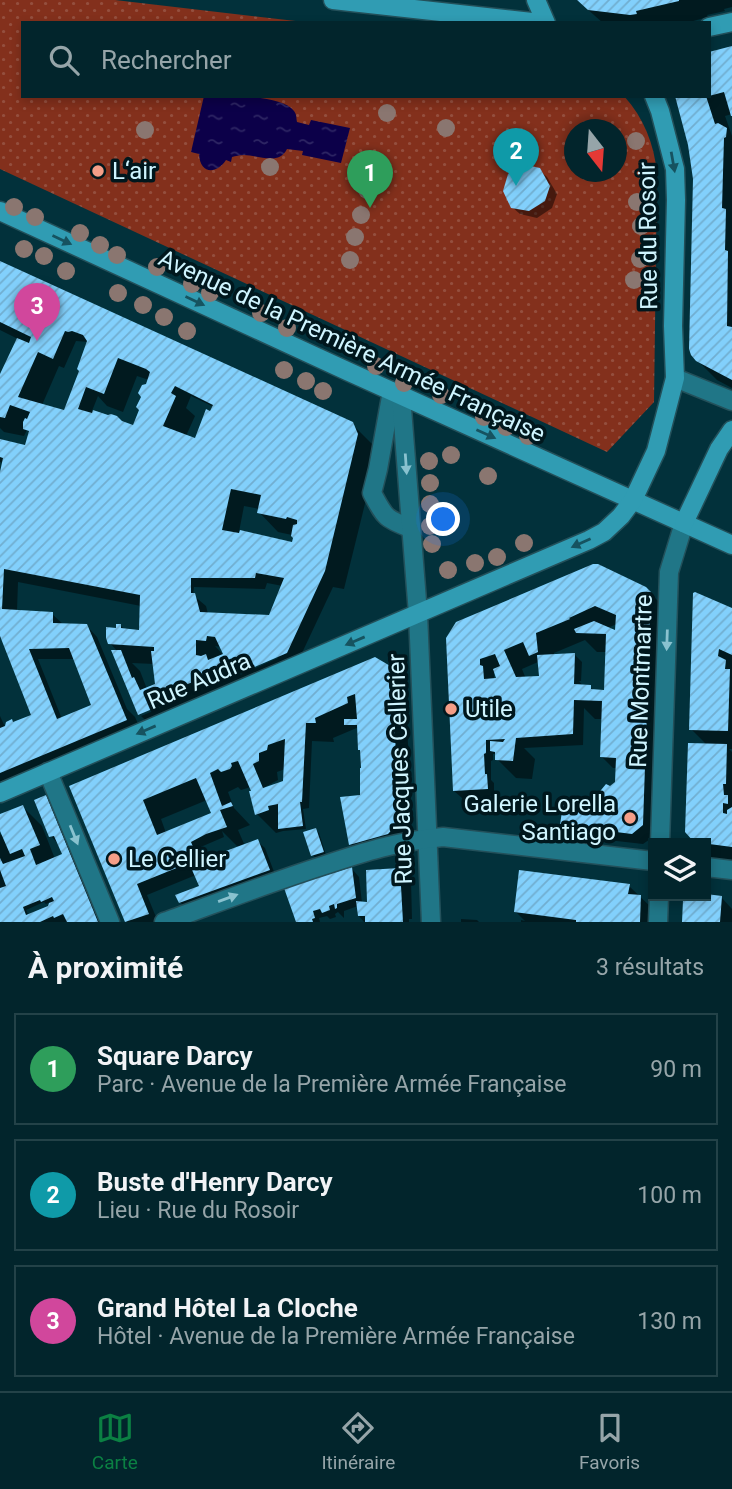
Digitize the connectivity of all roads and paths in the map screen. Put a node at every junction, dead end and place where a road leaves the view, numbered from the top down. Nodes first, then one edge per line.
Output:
1 (333, 0) edge
2 (536, 0) edge
3 (523, 21) edge
4 (546, 21) edge
5 (732, 22) edge
6 (711, 27) edge
7 (655, 98) edge
8 (0, 211) edge
9 (675, 378) junction
10 (396, 393) junction
11 (732, 401) edge
12 (732, 430) edge
13 (633, 500) junction
14 (684, 523) junction
15 (410, 528) junction
16 (732, 545) edge
17 (418, 614) junction
18 (48, 772) junction
19 (0, 793) edge
20 (427, 838) junction
21 (660, 838) edge
22 (648, 860) edge
23 (711, 868) edge
24 (732, 870) edge
25 (659, 901) edge
26 (110, 922) edge
27 (164, 922) edge
28 (431, 922) edge
29 (658, 922) edge

1 - 3 main road
2 - 4 main road
5 - 6 main road
7 -> 9 main road, Rue du Rosoir
8 -> 10 main road, Avenue de la Première Armée Française
9 - 11 street
9 - 13 main road, Rue du Rosoir
10 -> 13 main road, Avenue de la Première Armée Française
10 -> 15 street, Rue Jacques Cellerier
10 - 15 street
12 - 14 main road
13 - 14 main road, Avenue de la Première Armée Française
13 -> 17 main road, Rue Audra
14 - 16 main road, Avenue de la Première Armée Française
14 -> 21 street, Rue Montmartre
15 - 17 street, Rue Jacques Cellerier
17 -> 18 main road, Rue Audra
17 - 20 street, Rue Jacques Cellerier
18 - 19 main road, Rue Audra
18 -> 26 street
20 - 22 street
27 -> 20 street
20 - 28 street, Rue Jacques Cellerier
23 - 24 street
25 - 29 street

